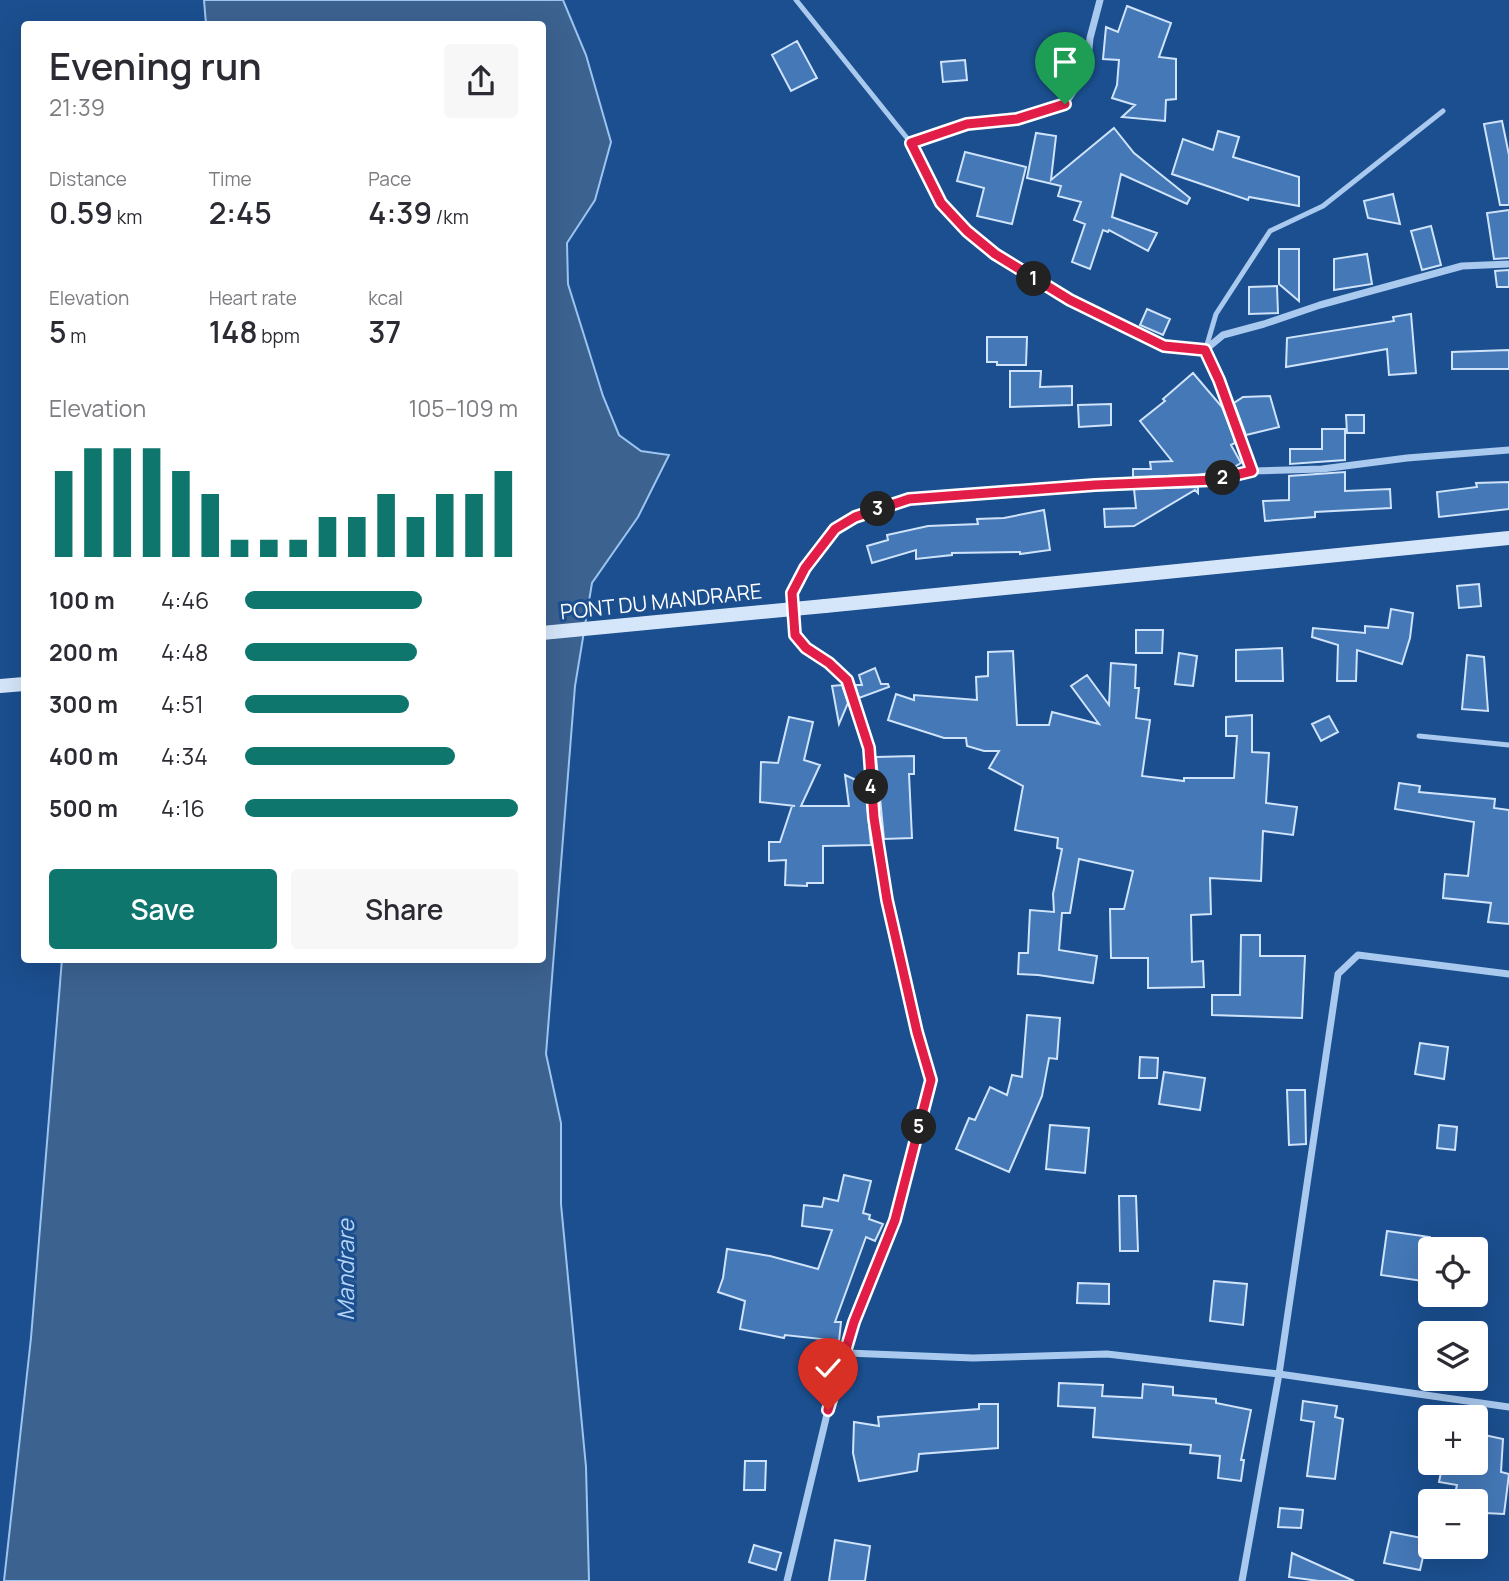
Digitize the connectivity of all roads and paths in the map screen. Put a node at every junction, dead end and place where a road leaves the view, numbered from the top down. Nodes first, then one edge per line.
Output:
1 (796, 0) edge
2 (1100, 0) edge
3 (1443, 111) dead end
4 (911, 143) junction
5 (1509, 264) edge
6 (1205, 350) junction
7 (1509, 450) edge
8 (1252, 471) junction
9 (1509, 538) edge
10 (546, 633) edge
11 (21, 684) edge
12 (0, 686) edge
13 (1419, 736) dead end
14 (1509, 745) edge
15 (1509, 974) edge
16 (847, 1353) junction
17 (1279, 1374) junction
18 (1509, 1407) edge
19 (787, 1581) edge
20 (1242, 1581) edge

1 - 4 lane
2 - 4 street
3 - 6 lane
4 - 6 street
5 - 6 street
6 - 8 street
7 - 8 street
8 - 16 street
9 - 10 main road, PONT DU MANDRARE, bridge
11 - 12 main road
13 - 14 lane
15 - 17 street
16 - 17 street
16 - 19 street
17 - 18 street
17 - 20 street

